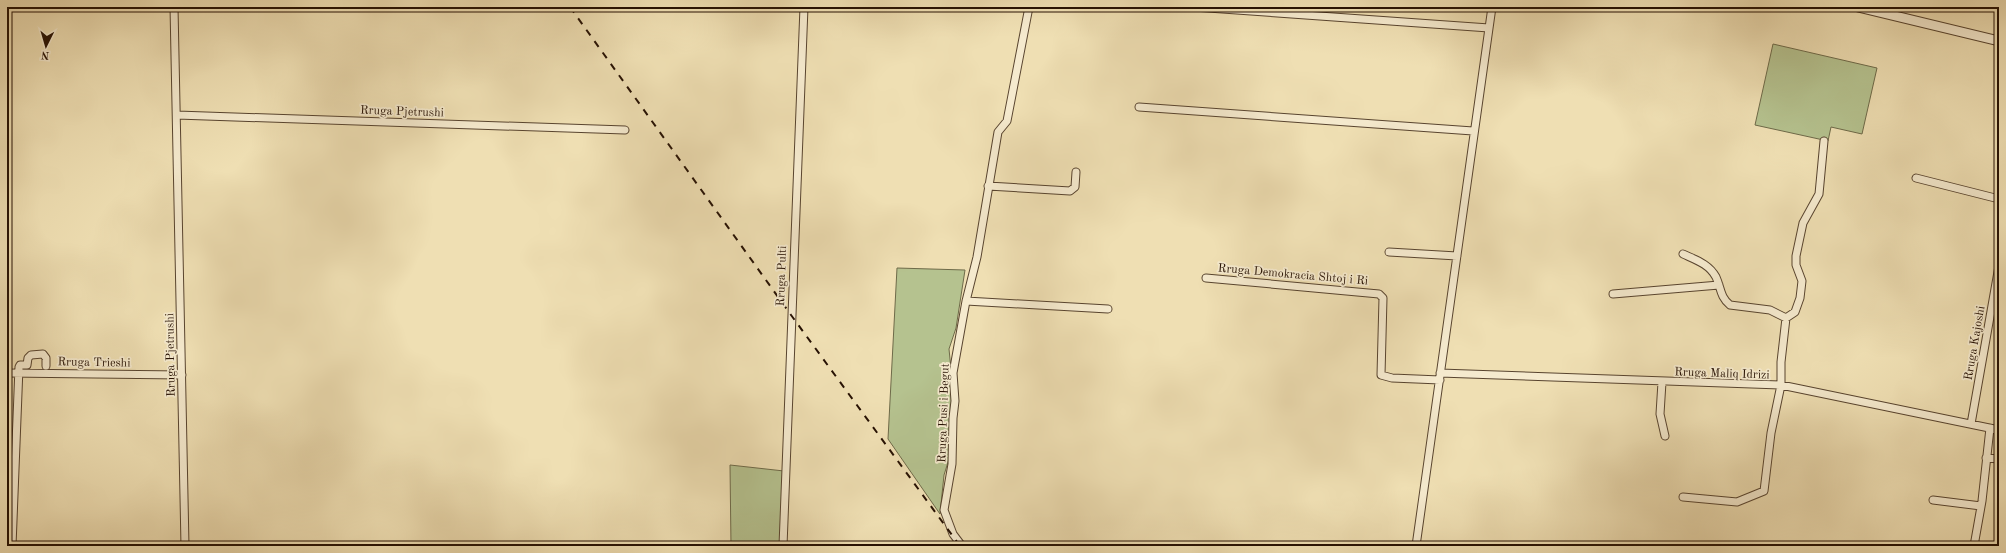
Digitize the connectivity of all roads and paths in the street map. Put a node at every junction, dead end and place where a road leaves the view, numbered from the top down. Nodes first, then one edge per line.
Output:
1 (174, 7) edge
2 (804, 7) edge
3 (1029, 7) edge
4 (1194, 7) edge
5 (1492, 7) edge
6 (1858, 7) edge
7 (1489, 28) junction
8 (1999, 41) edge
9 (1139, 107) dead end
10 (177, 115) junction
11 (625, 130) dead end
12 (1474, 131) junction
13 (1824, 140) dead end
14 (1076, 172) dead end
15 (1916, 178) dead end
16 (988, 186) junction
17 (1999, 199) edge
18 (1389, 252) dead end
19 (1682, 254) dead end
20 (1457, 256) junction
21 (1999, 266) edge
22 (1206, 278) dead end
23 (1719, 285) junction
24 (1613, 294) dead end
25 (966, 300) junction
26 (1108, 309) dead end
27 (1786, 318) junction
28 (46, 366) dead end
29 (18, 372) junction
30 (7, 373) edge
31 (182, 375) junction
32 (1440, 376) junction
33 (1662, 382) junction
34 (1781, 385) junction
35 (1971, 424) junction
36 (1990, 428) junction
37 (1999, 430) edge
38 (1665, 436) dead end
39 (1986, 458) junction
40 (1999, 459) edge
41 (1683, 497) dead end
42 (1933, 500) dead end
43 (1981, 506) junction
44 (12, 546) edge
45 (185, 546) edge
46 (783, 546) edge
47 (962, 546) edge
48 (1416, 546) edge
49 (1974, 546) edge

1 - 10 street, Rruga Pjetrushi
2 - 46 street, Rruga Pulti
3 - 16 street, Rruga Pusi i Begut
4 - 7 street
5 - 7 street
6 - 8 street
7 - 12 street
9 - 12 street
10 - 11 street, Rruga Pjetrushi
10 - 31 street, Rruga Pjetrushi
12 - 20 street
13 - 27 street
14 - 16 street
15 - 17 street
16 - 25 street, Rruga Pusi i Begut
18 - 20 street
19 - 23 street
20 - 32 street
21 - 35 street, Rruga Kajoshi
22 - 32 street, Rruga Demokracia Shtoj i Ri
23 - 24 street
23 - 27 street
25 - 26 street
25 - 47 street, Rruga Pusi i Begut
27 - 34 street
28 - 29 street
29 - 30 street, Rruga Trieshi
29 - 31 street, Rruga Trieshi
29 - 44 street
31 - 45 street, Rruga Pjetrushi
32 - 33 street, Rruga Maliq Idrizi
32 - 48 street
33 - 34 street, Rruga Maliq Idrizi
33 - 38 street
34 - 35 street, Rruga Maliq Idrizi
34 - 41 street
35 - 36 street, Rruga Maliq Idrizi
36 - 37 street, Rruga Maliq Idrizi
36 - 39 street
39 - 40 street
39 - 43 street
42 - 43 street
43 - 49 street

